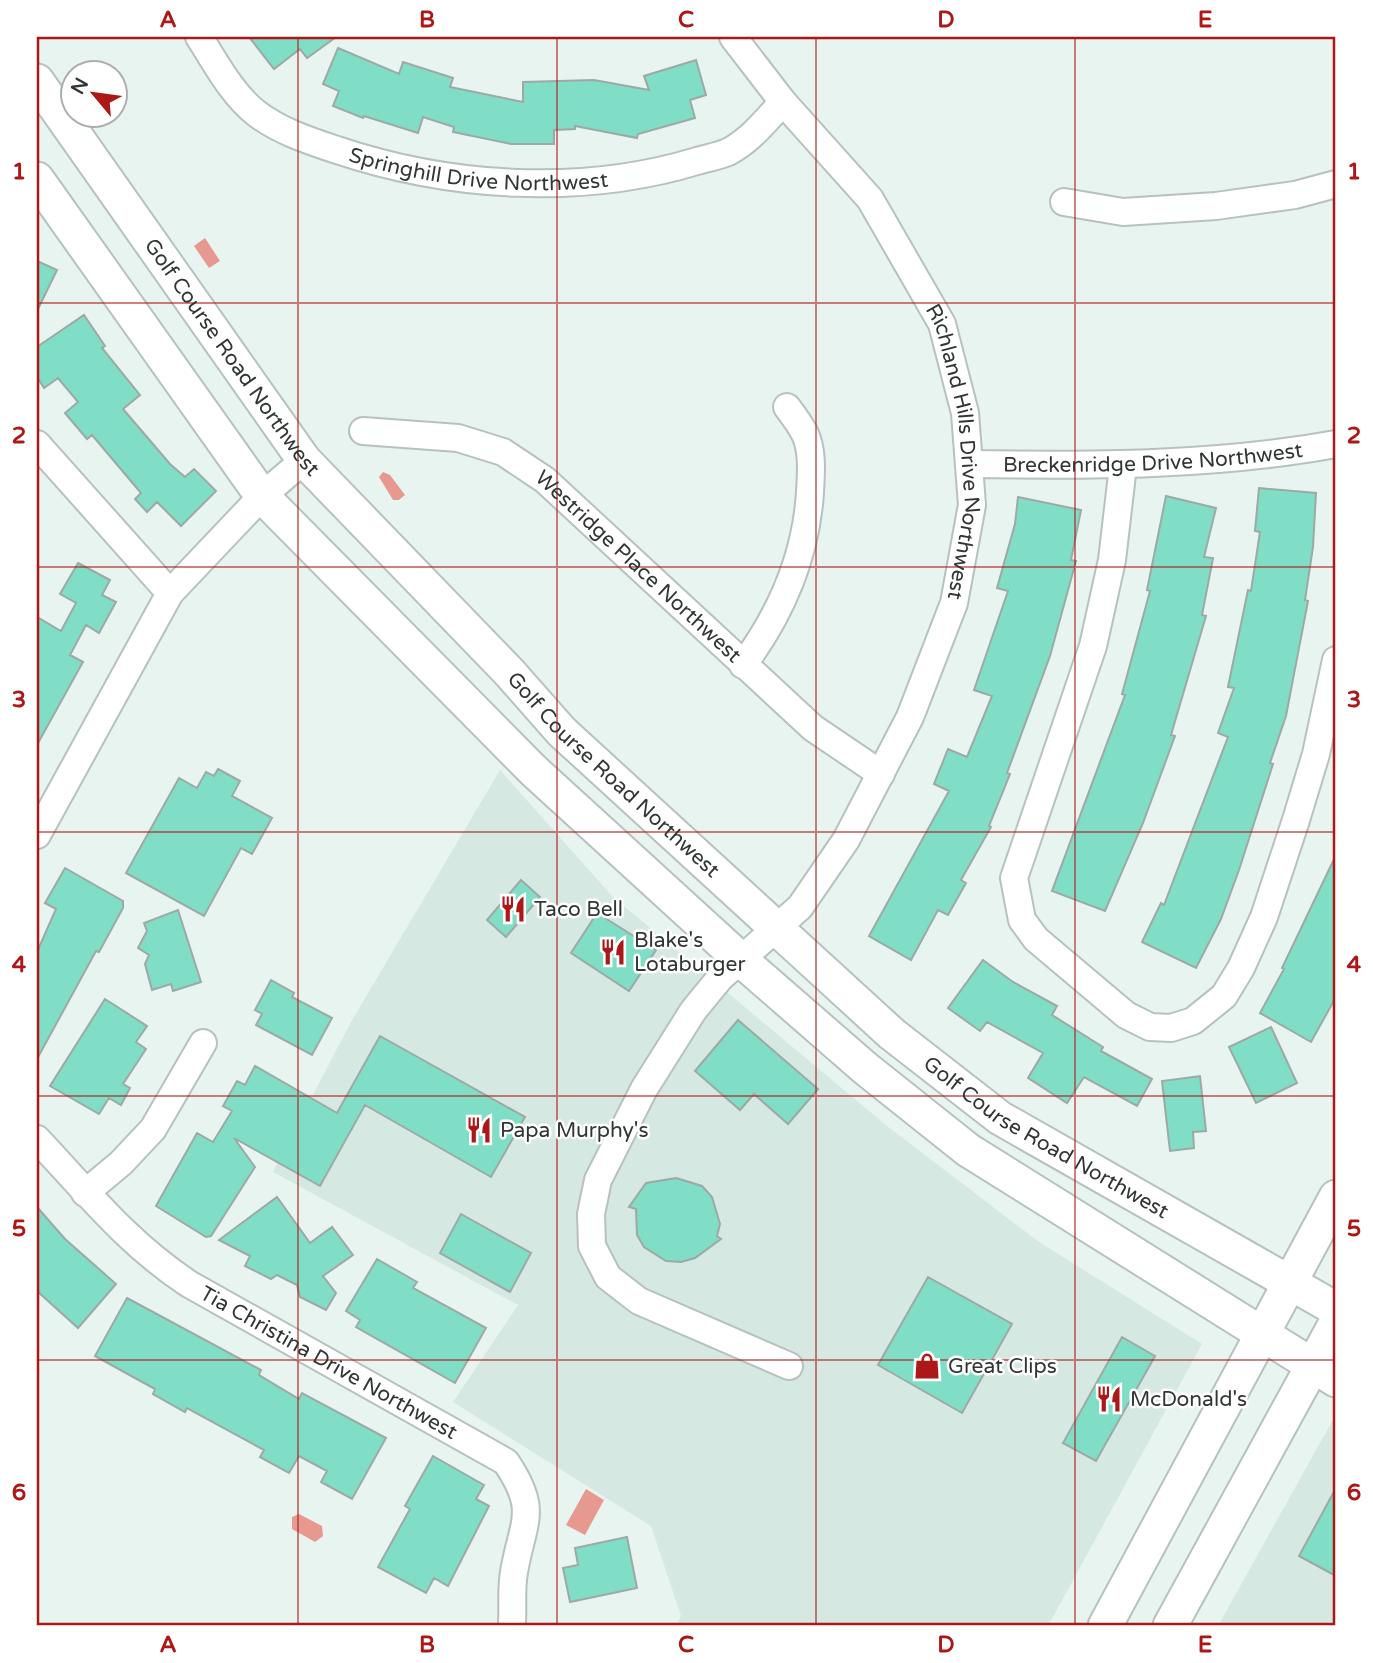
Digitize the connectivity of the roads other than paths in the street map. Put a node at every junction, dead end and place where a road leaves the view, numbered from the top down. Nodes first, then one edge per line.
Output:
1 (199, 37) edge
2 (733, 37) edge
3 (37, 81) edge
4 (783, 102) junction
5 (37, 179) edge
6 (1336, 184) edge
7 (1064, 202) dead end
8 (787, 407) dead end
9 (363, 431) dead end
10 (37, 444) edge
11 (1336, 444) edge
12 (304, 460) junction
13 (969, 464) junction
14 (1124, 466) junction
15 (262, 496) junction
16 (170, 593) junction
17 (1336, 660) edge
18 (743, 665) junction
19 (881, 774) junction
20 (37, 835) edge
21 (775, 928) junction
22 (741, 960) junction
23 (203, 1042) dead end
24 (37, 1139) edge
25 (85, 1193) junction
26 (1336, 1197) edge
27 (1291, 1284) junction
28 (1336, 1309) edge
29 (1336, 1323) edge
30 (1263, 1336) junction
31 (789, 1366) dead end
32 (1325, 1374) edge
33 (512, 1622) dead end
34 (1105, 1626) edge
35 (1170, 1626) edge

1 - 4 street, Springhill Drive Northwest
2 - 4 street, Richland Hills Drive Northwest
3 - 12 main road, Golf Course Road Northwest
4 - 13 street, Richland Hills Drive Northwest
5 - 15 main road
6 - 7 street
8 - 18 street
9 - 18 street, Westridge Place Northwest
10 - 16 street
11 - 14 street, Breckenridge Drive Northwest
12 - 15 street
12 - 21 main road, Golf Course Road Northwest
13 - 14 street, Breckenridge Drive Northwest
13 - 19 street, Richland Hills Drive Northwest
14 - 17 street
15 - 16 street
15 - 22 main road
16 - 20 street
18 - 19 street, Westridge Place Northwest
19 - 21 street, Richland Hills Drive Northwest
21 - 22 street, Richland Hills Drive Northwest
21 - 27 main road, Golf Course Road Northwest
22 - 30 main road
22 - 31 street, Richland Hills Drive Northwest
23 - 25 street
24 - 25 street, Tia Christina Drive Northwest
25 - 33 street, Tia Christina Drive Northwest
26 - 27 main road
27 - 28 main road, Golf Course Road Northwest
27 - 30 main road
29 - 32 main road
30 - 32 main road
30 - 34 main road
32 - 35 main road

